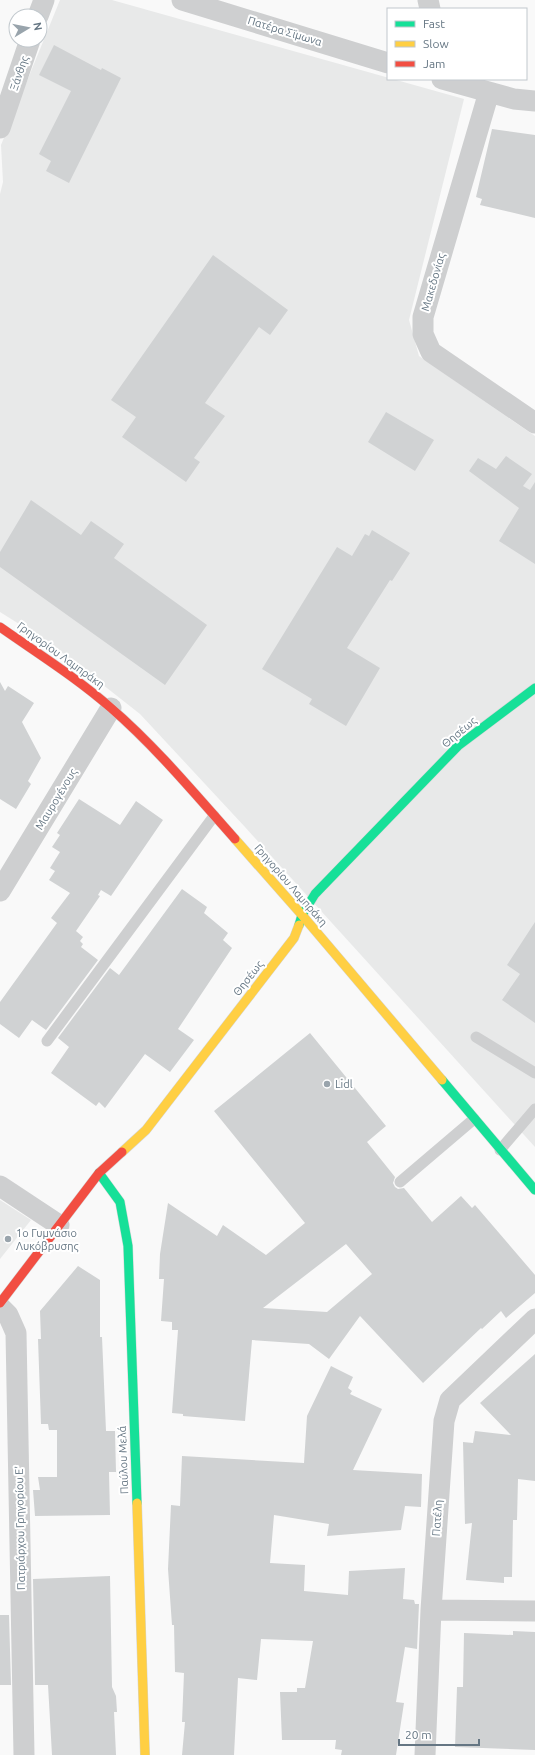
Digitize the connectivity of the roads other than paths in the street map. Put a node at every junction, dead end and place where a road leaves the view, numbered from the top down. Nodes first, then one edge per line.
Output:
1 (182, 0) edge
2 (27, 48) edge
3 (387, 63) edge
4 (446, 80) edge
5 (489, 92) junction
6 (535, 101) edge
7 (0, 128) edge
8 (535, 423) edge
9 (1, 629) edge
10 (535, 688) edge
11 (112, 708) junction
12 (214, 816) junction
13 (0, 891) edge
14 (302, 915) junction
15 (476, 1037) dead end
16 (46, 1041) dead end
17 (535, 1073) edge
18 (535, 1109) edge
19 (474, 1119) junction
20 (500, 1150) junction
21 (99, 1173) junction
22 (400, 1182) dead end
23 (0, 1186) edge
24 (535, 1190) edge
25 (59, 1225) junction
26 (0, 1303) edge
27 (0, 1307) edge
28 (535, 1318) edge
29 (431, 1610) junction
30 (535, 1611) edge
31 (24, 1755) edge
32 (145, 1755) edge
33 (425, 1755) edge

1 - 3 street, Πατέρα Σϊμωνα
2 - 7 street, Ξάνθης
4 - 5 street
5 - 6 street
5 - 8 street, Μακεδονίας
9 - 11 street, Γρηγορίου Λαμπράκη
10 - 14 street, Θησέως
11 - 12 street, Γρηγορίου Λαμπράκη
11 - 13 street, Μαυρογένους
12 - 14 street, Γρηγορίου Λαμπράκη
12 - 16 lane
14 - 19 street, Γρηγορίου Λαμπράκη
14 - 21 street, Θησέως
15 - 17 lane
18 - 20 lane
19 - 20 street, Γρηγορίου Λαμπράκη
19 - 22 lane
20 - 24 street, Γρηγορίου Λαμπράκη
21 - 25 street, Θησέως
21 - 32 street, Παύλου Μελά
23 - 25 street
25 - 26 street, Θησέως
27 - 31 street, Πατριάρχου Γρηγορίου Ε'
28 - 29 street, Πατέλη
29 - 30 street
29 - 33 street, Πατέλη

